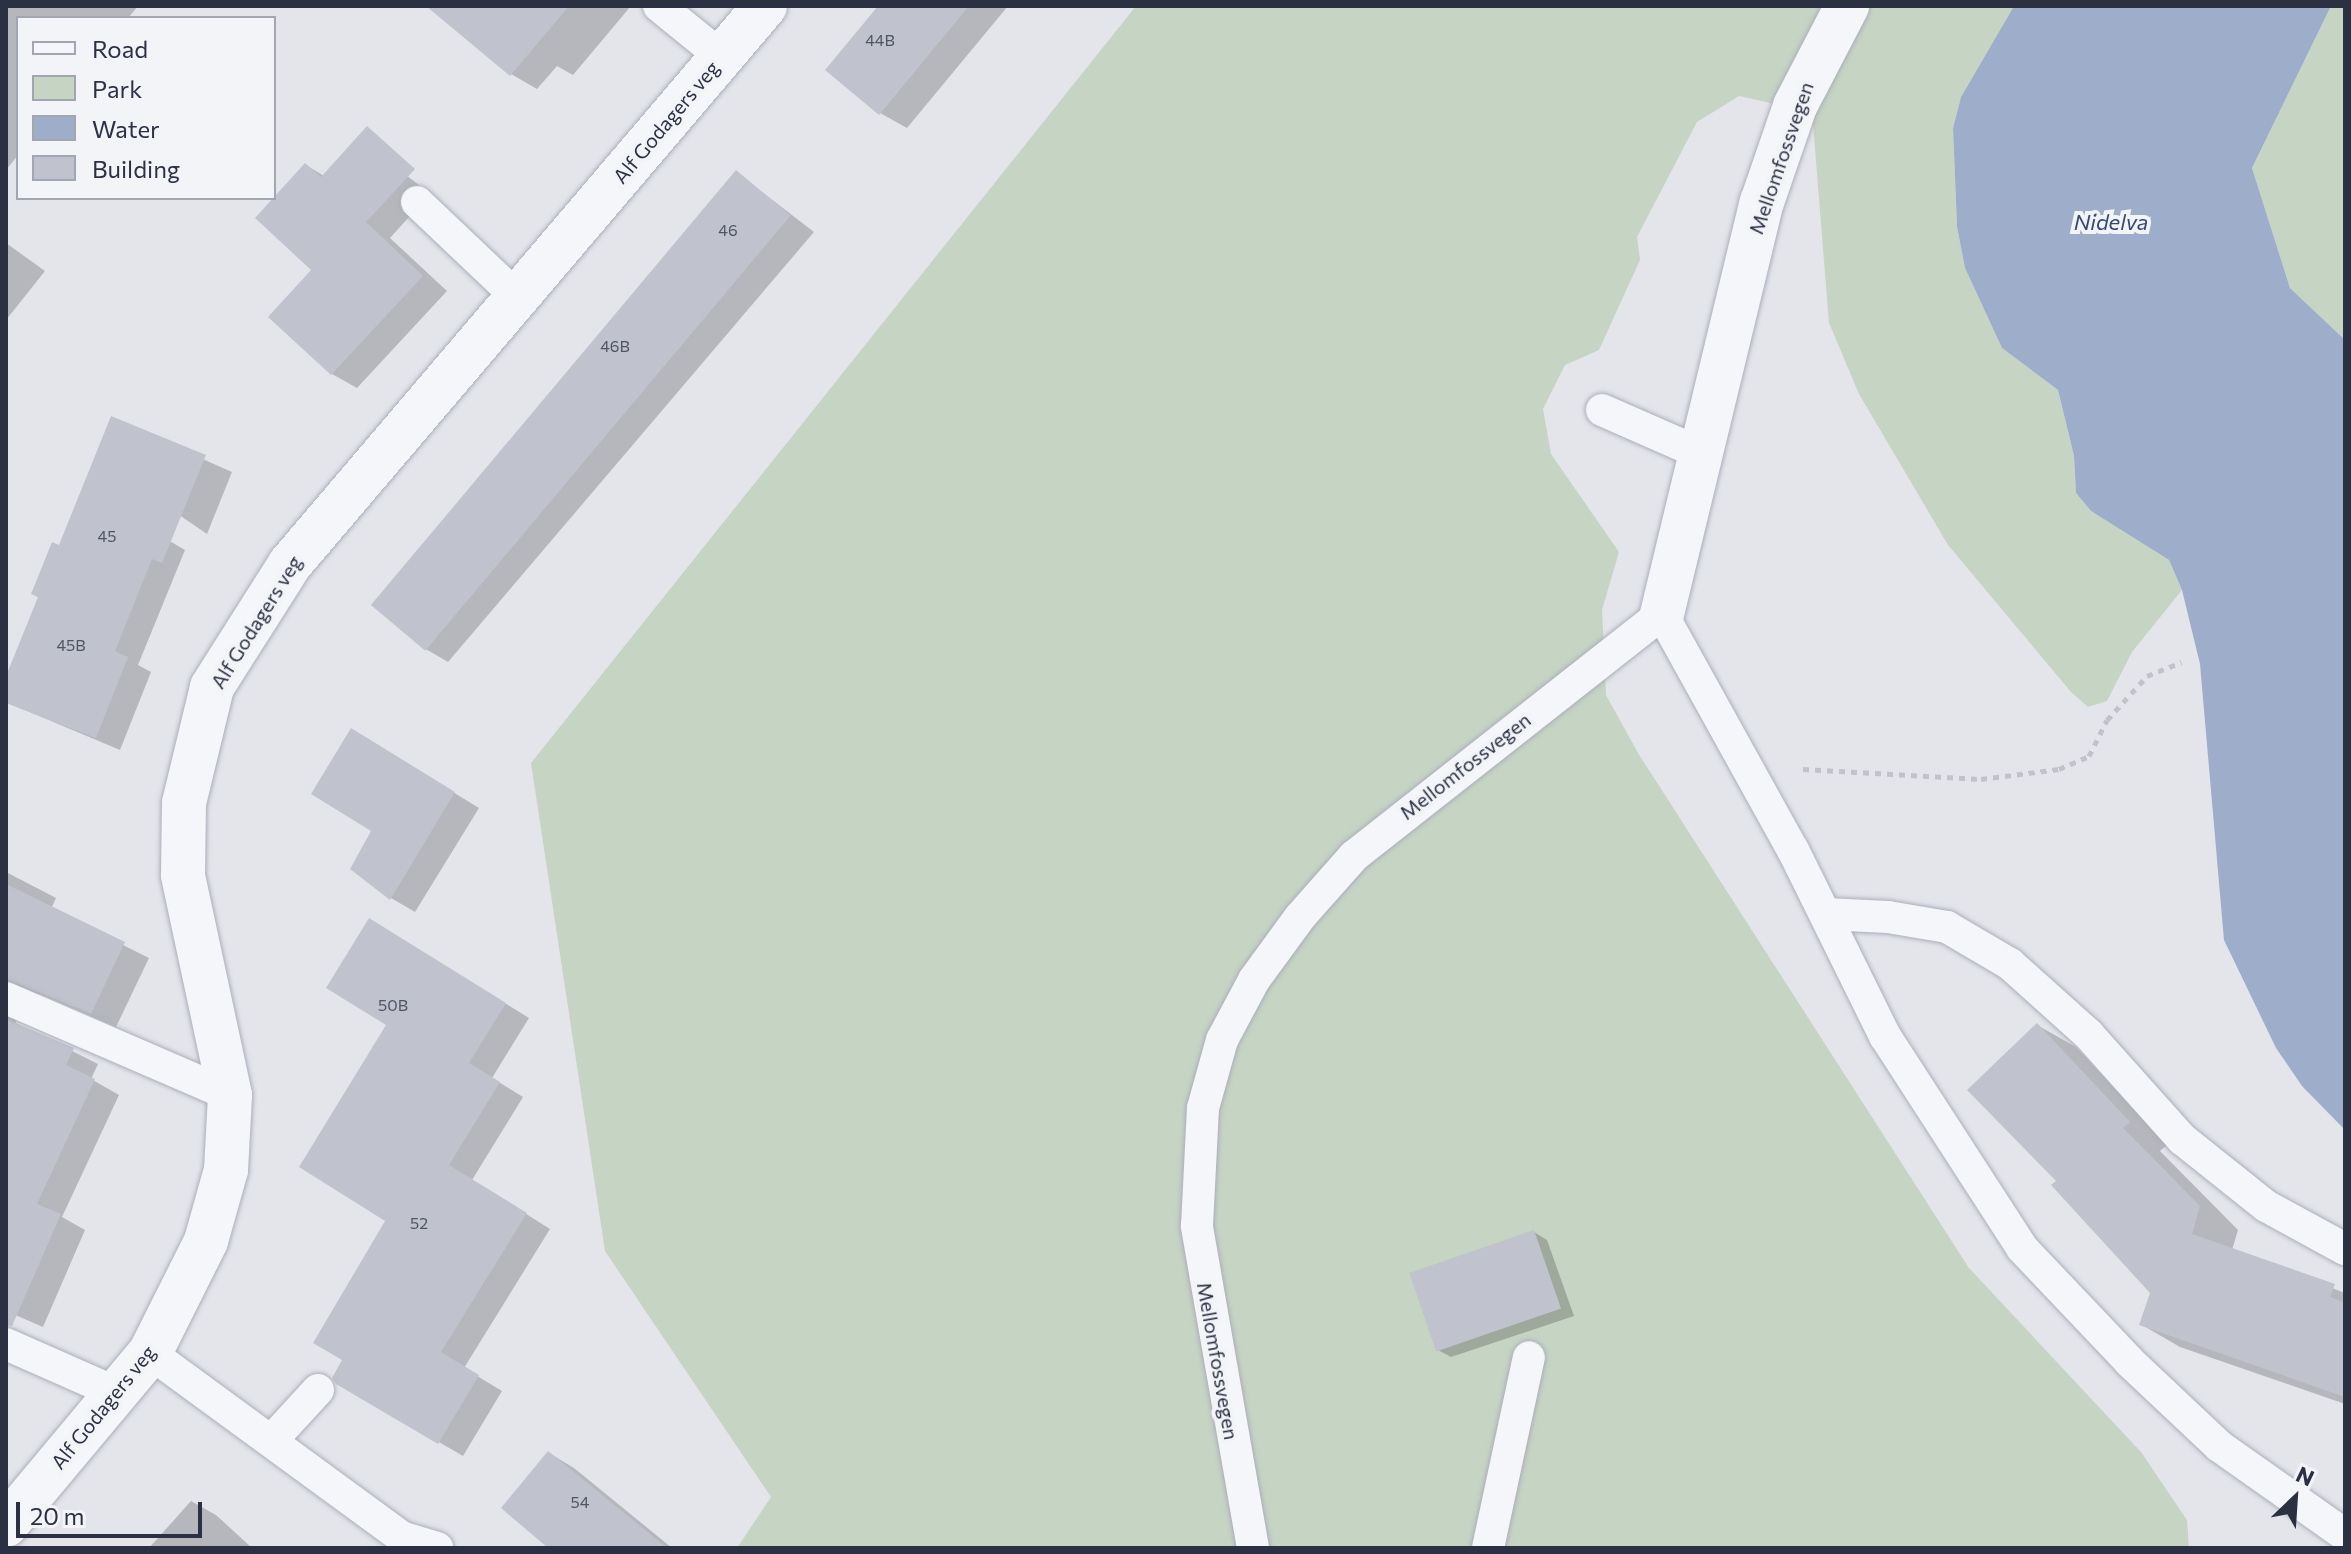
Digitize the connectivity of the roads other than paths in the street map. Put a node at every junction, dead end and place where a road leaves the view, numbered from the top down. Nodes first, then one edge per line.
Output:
1 (659, 6) edge
2 (765, 6) edge
3 (1847, 6) edge
4 (722, 57) junction
5 (417, 202) dead end
6 (517, 297) junction
7 (1602, 410) dead end
8 (1702, 454) junction
9 (1662, 614) junction
10 (1826, 914) junction
11 (6, 998) edge
12 (230, 1095) junction
13 (2345, 1249) edge
14 (6, 1344) edge
15 (150, 1353) junction
16 (1529, 1357) dead end
17 (318, 1390) dead end
18 (117, 1393) junction
19 (272, 1440) junction
20 (6, 1525) edge
21 (2339, 1531) edge
22 (401, 1542) edge
23 (437, 1548) edge
24 (1253, 1548) edge
25 (1488, 1548) edge

1 - 4 lane
2 - 4 street, Alf Godagers veg
3 - 8 street, Mellomfossvegen
4 - 6 street, Alf Godagers veg
5 - 6 lane
6 - 12 street, Alf Godagers veg
7 - 8 lane
8 - 9 street, Mellomfossvegen
9 - 10 lane
9 - 24 lane, Mellomfossvegen
10 - 13 lane
10 - 21 lane
11 - 12 lane
12 - 15 street, Alf Godagers veg
14 - 18 lane
15 - 18 street, Alf Godagers veg
15 - 19 lane
16 - 25 lane
17 - 19 lane
18 - 20 street, Alf Godagers veg
19 - 22 lane
22 - 23 lane

